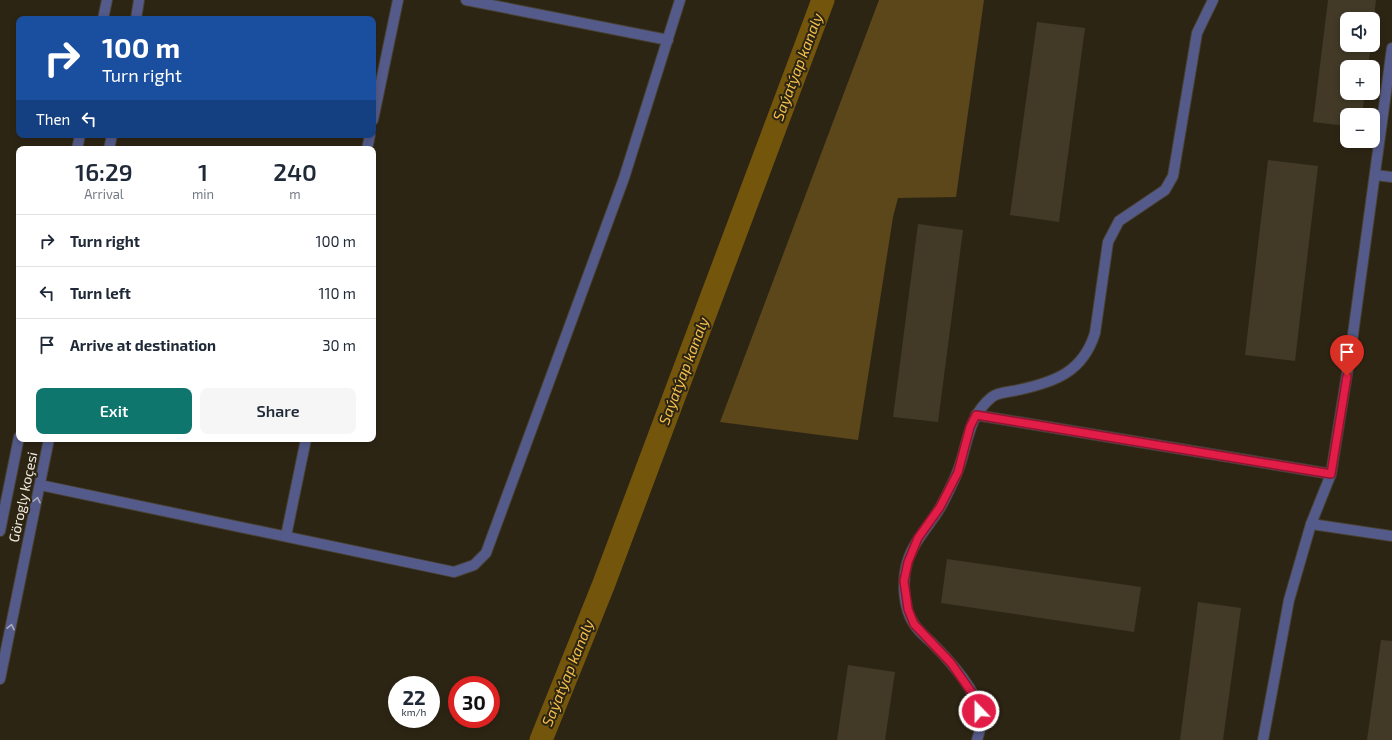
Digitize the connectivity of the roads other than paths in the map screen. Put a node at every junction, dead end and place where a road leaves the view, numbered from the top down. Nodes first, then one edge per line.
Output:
1 (107, 0) edge
2 (139, 0) edge
3 (398, 0) edge
4 (466, 0) edge
5 (680, 0) edge
6 (1213, 0) edge
7 (104, 16) edge
8 (136, 16) edge
9 (668, 40) junction
10 (1392, 48) edge
11 (376, 106) edge
12 (1375, 175) junction
13 (1392, 177) edge
14 (976, 415) junction
15 (18, 442) edge
16 (48, 442) edge
17 (305, 442) edge
18 (1331, 474) junction
19 (5, 484) edge
20 (40, 485) junction
21 (1311, 524) junction
22 (0, 531) edge
23 (286, 536) junction
24 (1392, 536) edge
25 (0, 679) edge
26 (977, 740) edge
27 (1263, 740) edge

1 - 7 street
2 - 8 street
3 - 11 street
4 - 9 street
5 - 9 street
6 - 14 street
9 - 23 street
10 - 12 street
12 - 13 street
12 - 18 street
14 - 18 street
14 - 26 street
15 - 19 street, Görogly koçesi
16 - 20 street, Görogly koçesi
17 - 23 street
18 - 21 street
19 - 22 street, Görogly koçesi
20 - 23 street
25 -> 20 street, Görogly koçesi
21 - 24 street
21 - 27 street

